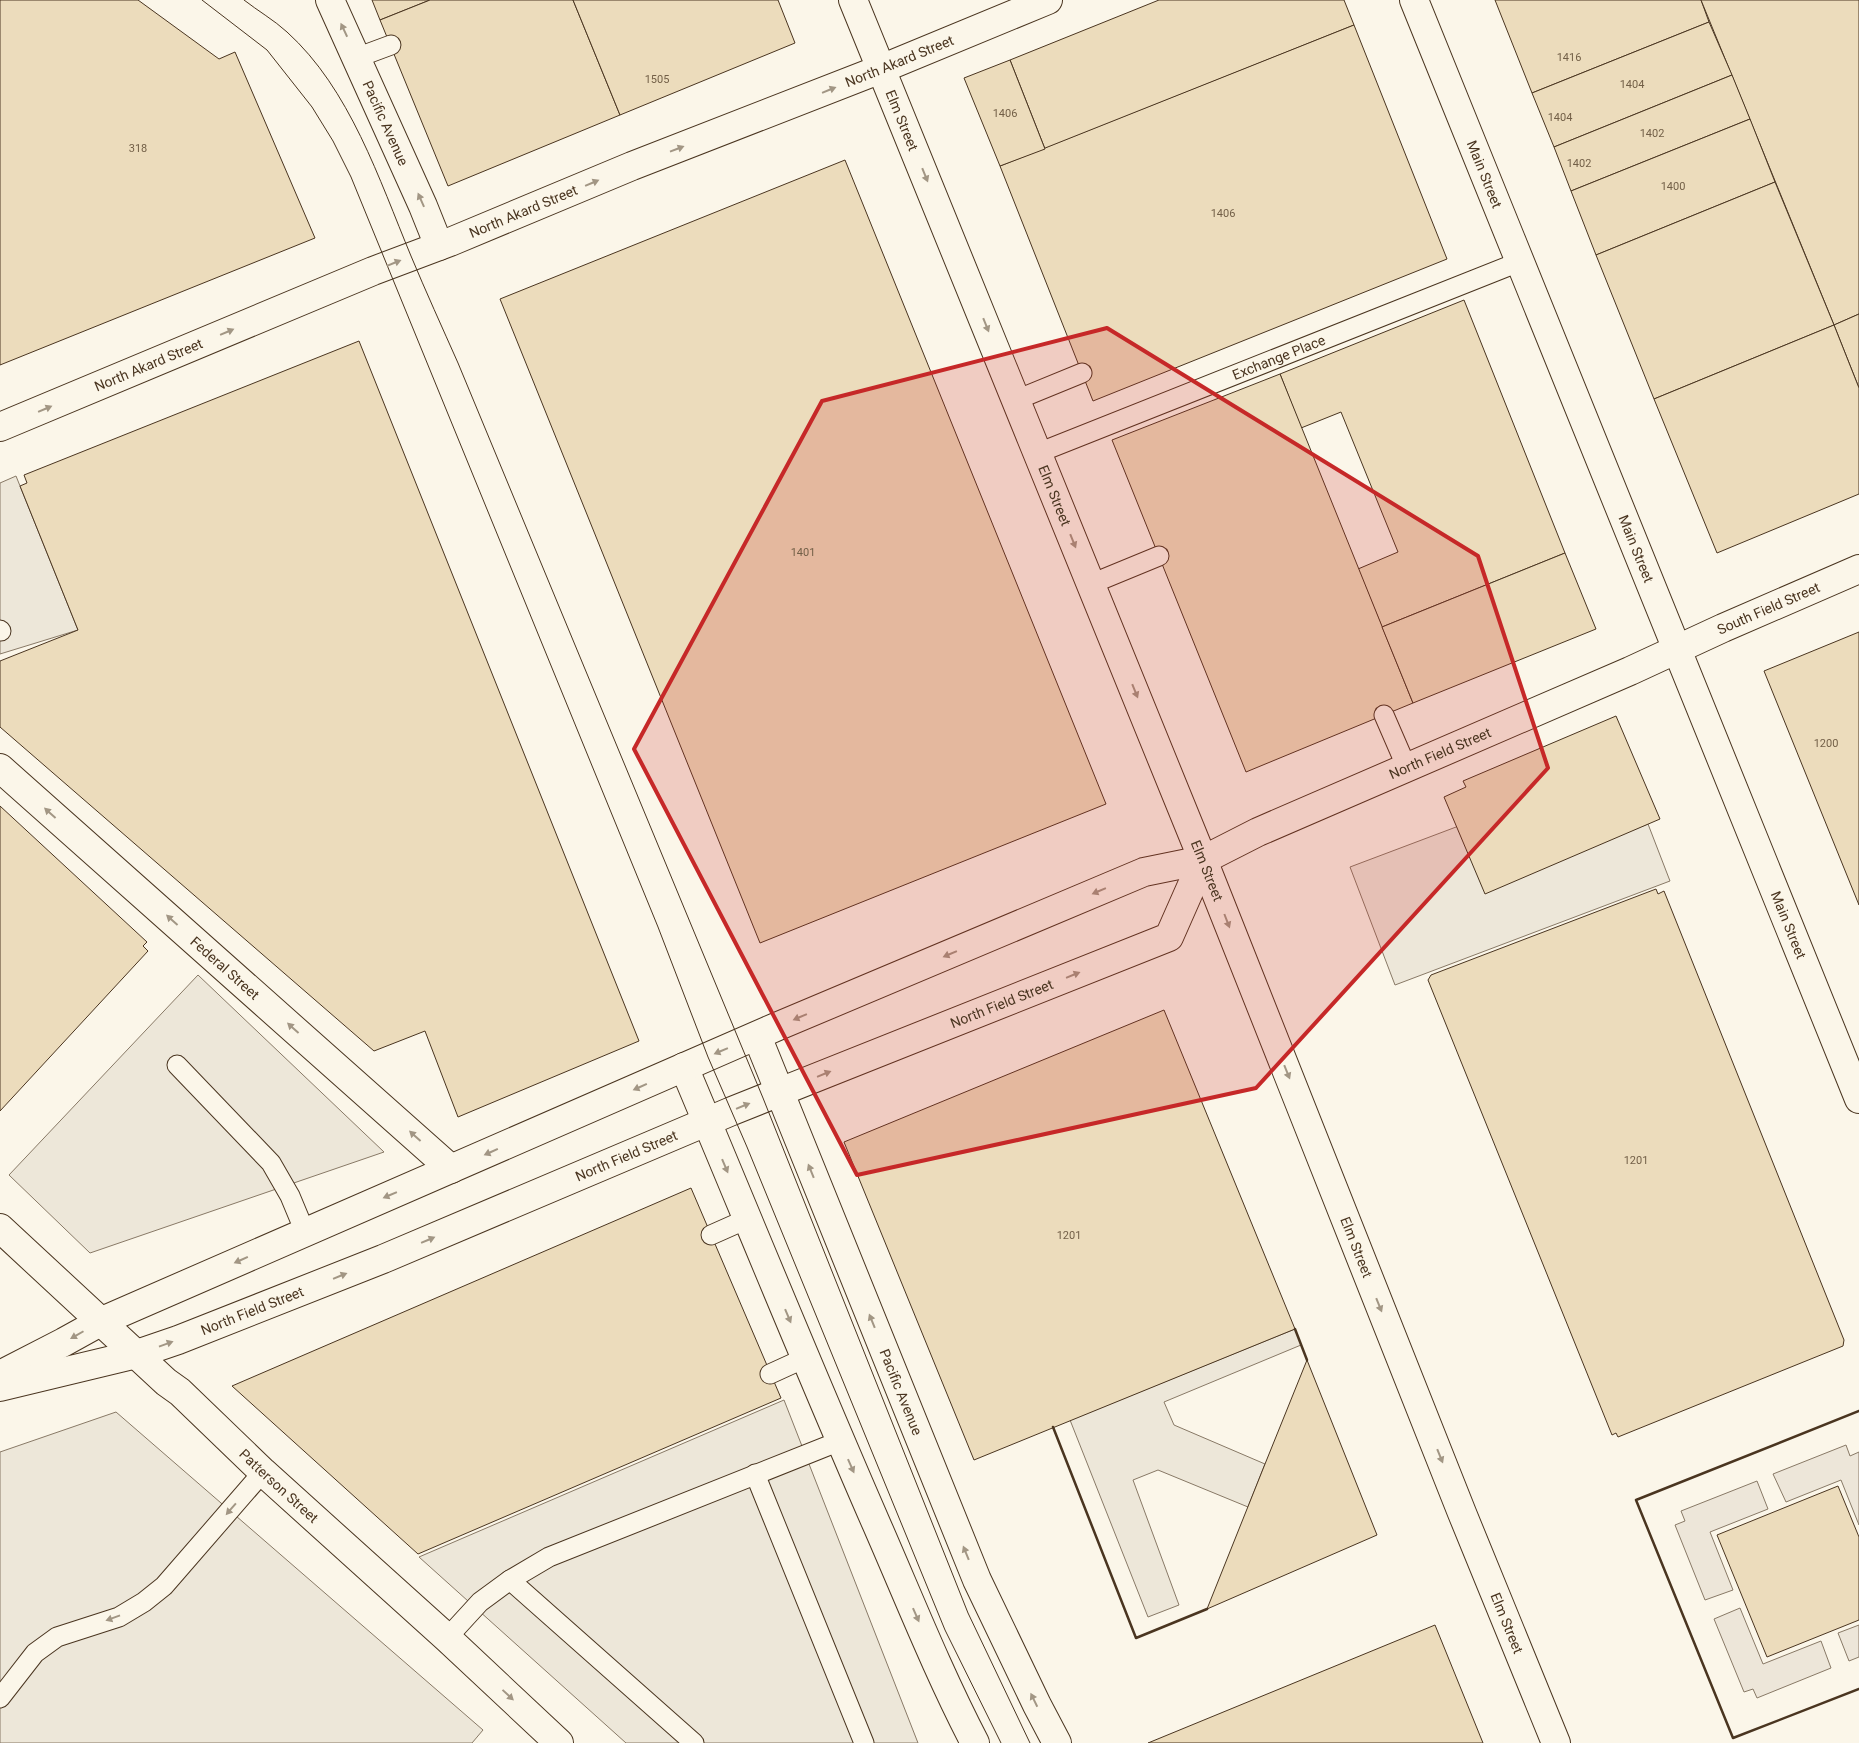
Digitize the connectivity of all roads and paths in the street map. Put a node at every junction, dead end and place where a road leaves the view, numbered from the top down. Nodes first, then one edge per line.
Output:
1 (330, 0) edge
2 (853, 0) edge
3 (1048, 0) edge
4 (1414, 0) edge
5 (391, 45) dead end
6 (356, 58) junction
7 (881, 69) junction
8 (438, 246) junction
9 (1520, 262) junction
10 (1082, 373) dead end
11 (1016, 400) junction
12 (0, 427) edge
13 (1038, 453) junction
14 (1159, 556) dead end
15 (1859, 569) edge
16 (1091, 584) junction
17 (1677, 650) junction
18 (1384, 715) dead end
19 (0, 768) edge
20 (1406, 768) junction
21 (1203, 860) junction
22 (757, 1036) junction
23 (177, 1065) dead end
24 (684, 1067) junction
25 (779, 1092) junction
26 (1859, 1099) edge
27 (707, 1121) junction
28 (451, 1169) junction
29 (747, 1219) junction
30 (0, 1228) edge
31 (305, 1232) junction
32 (711, 1236) dead end
33 (102, 1321) junction
34 (138, 1354) junction
35 (805, 1358) junction
36 (0, 1374) edge
37 (770, 1374) dead end
38 (0, 1387) edge
39 (840, 1441) junction
40 (263, 1472) junction
41 (755, 1474) junction
42 (510, 1580) junction
43 (446, 1638) junction
44 (0, 1698) edge
45 (559, 1743) edge
46 (694, 1743) edge
47 (864, 1743) edge
48 (975, 1743) edge
49 (1057, 1743) edge
50 (1556, 1743) edge

6 -> 1 street, Pacific Avenue
2 - 7 street, Elm Street
3 - 7 street, North Akard Street
4 - 9 street, Main Street
5 - 6 lane
8 -> 6 street, Pacific Avenue
8 -> 7 street, North Akard Street
7 -> 11 street, Elm Street
12 -> 8 street, North Akard Street
9 - 13 lane, Exchange Place
9 - 17 street, Main Street
10 - 11 lane
11 - 13 street, Elm Street
13 -> 16 street, Elm Street
14 - 16 lane
15 - 17 street, South Field Street
16 -> 21 street, Elm Street
17 - 20 street, North Field Street
17 - 26 street, Main Street
18 - 20 lane
28 -> 19 street, Federal Street
20 - 21 street, North Field Street
21 -> 22 street, North Field Street
25 -> 21 street, North Field Street
21 -> 50 street, Elm Street
22 -> 24 street, North Field Street
22 - 25 street, Pacific Avenue
23 - 31 lane
24 - 27 street
24 -> 28 street, North Field Street
27 -> 25 street, North Field Street
49 -> 25 street, Pacific Avenue
27 -> 29 street
34 -> 27 street, North Field Street
28 -> 31 street, North Field Street
29 - 32 lane
29 -> 35 street
30 - 33 street, Patterson Street
31 -> 33 street, North Field Street
33 - 34 street, Patterson Street
33 -> 36 street, North Field Street
34 - 38 street, North Field Street
34 - 40 street, Patterson Street
35 - 37 lane
35 - 39 street
39 - 41 lane
39 -> 48 street
40 - 43 street, Patterson Street
40 -> 44 lane
41 - 42 lane
41 - 47 lane
42 - 43 lane
42 - 46 lane
43 -> 45 street, Patterson Street

